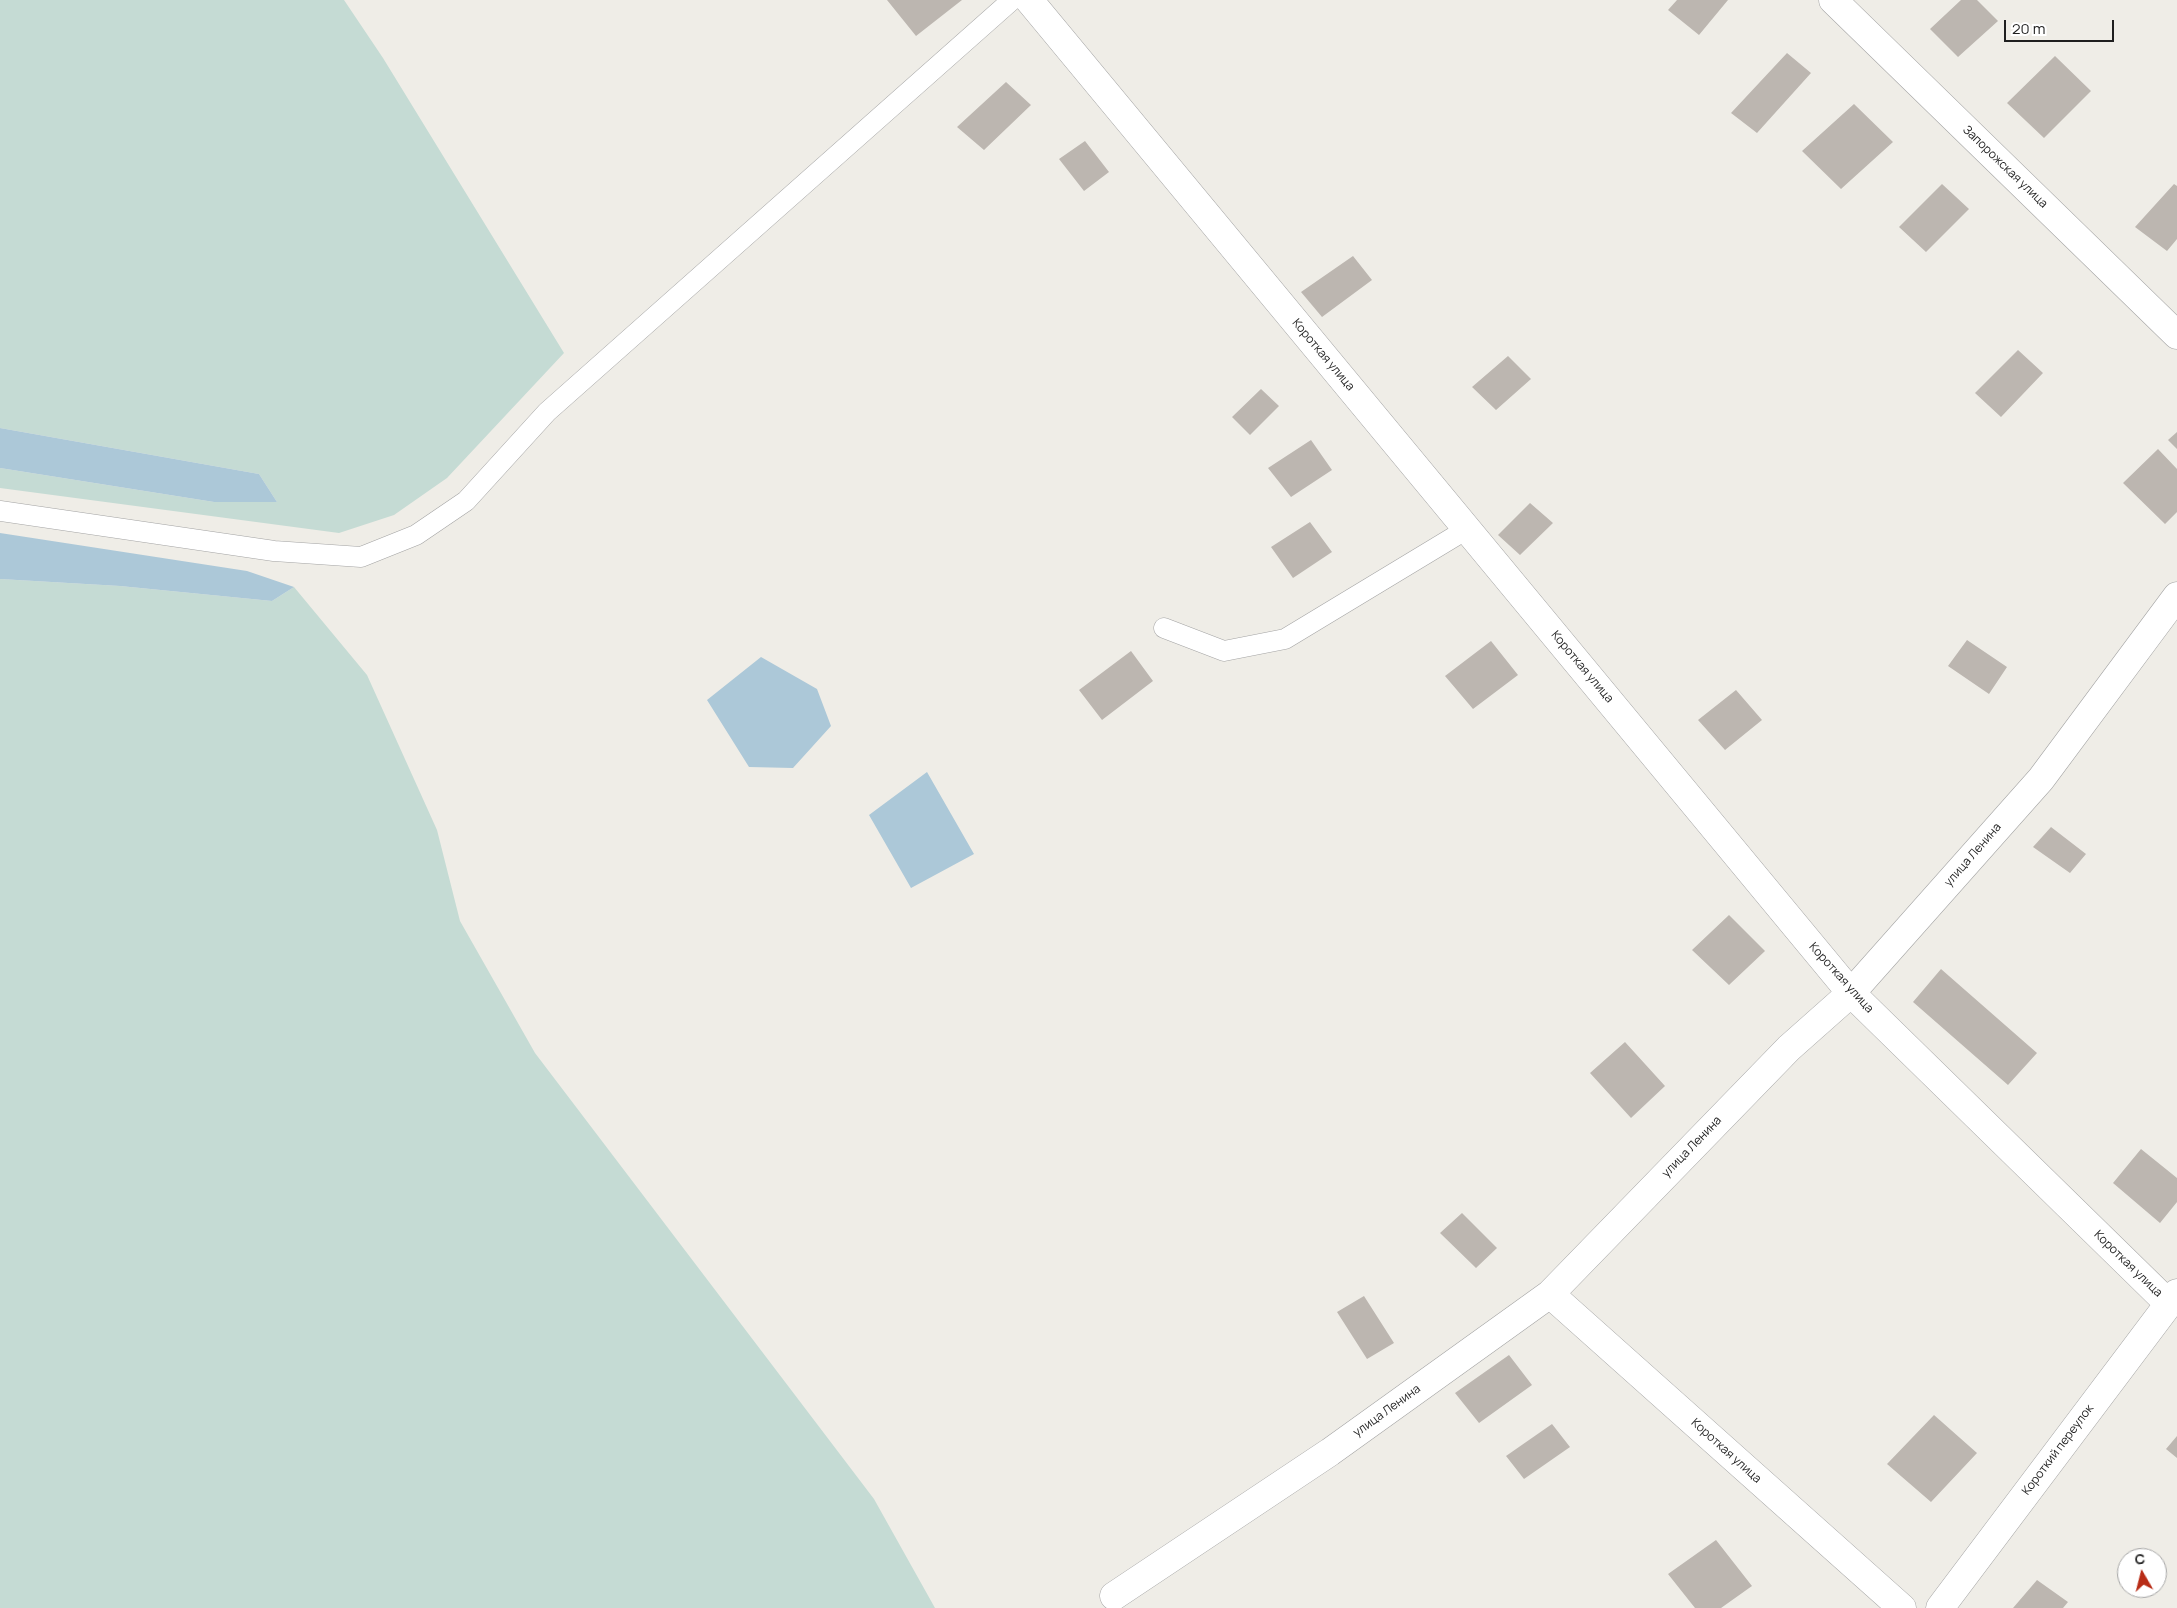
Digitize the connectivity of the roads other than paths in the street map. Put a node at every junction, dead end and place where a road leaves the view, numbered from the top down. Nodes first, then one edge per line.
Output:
1 (1012, 0) edge
2 (1029, 0) edge
3 (1833, 0) edge
4 (2177, 335) edge
5 (0, 511) edge
6 (1467, 529) junction
7 (2177, 596) edge
8 (1164, 628) dead end
9 (1851, 993) junction
10 (1550, 1294) junction
11 (2173, 1298) edge
12 (1114, 1596) dead end
13 (1902, 1608) edge
14 (1940, 1608) edge

1 - 5 lane
2 - 6 street, Короткая улица
3 - 4 street, Запорожская улица
6 - 8 lane
6 - 9 street, Короткая улица
7 - 9 street, улица Ленина
9 - 10 street, улица Ленина
9 - 11 street, Короткая улица
10 - 12 street, улица Ленина
10 - 13 street, Короткая улица
11 - 14 street, Короткий переулок

